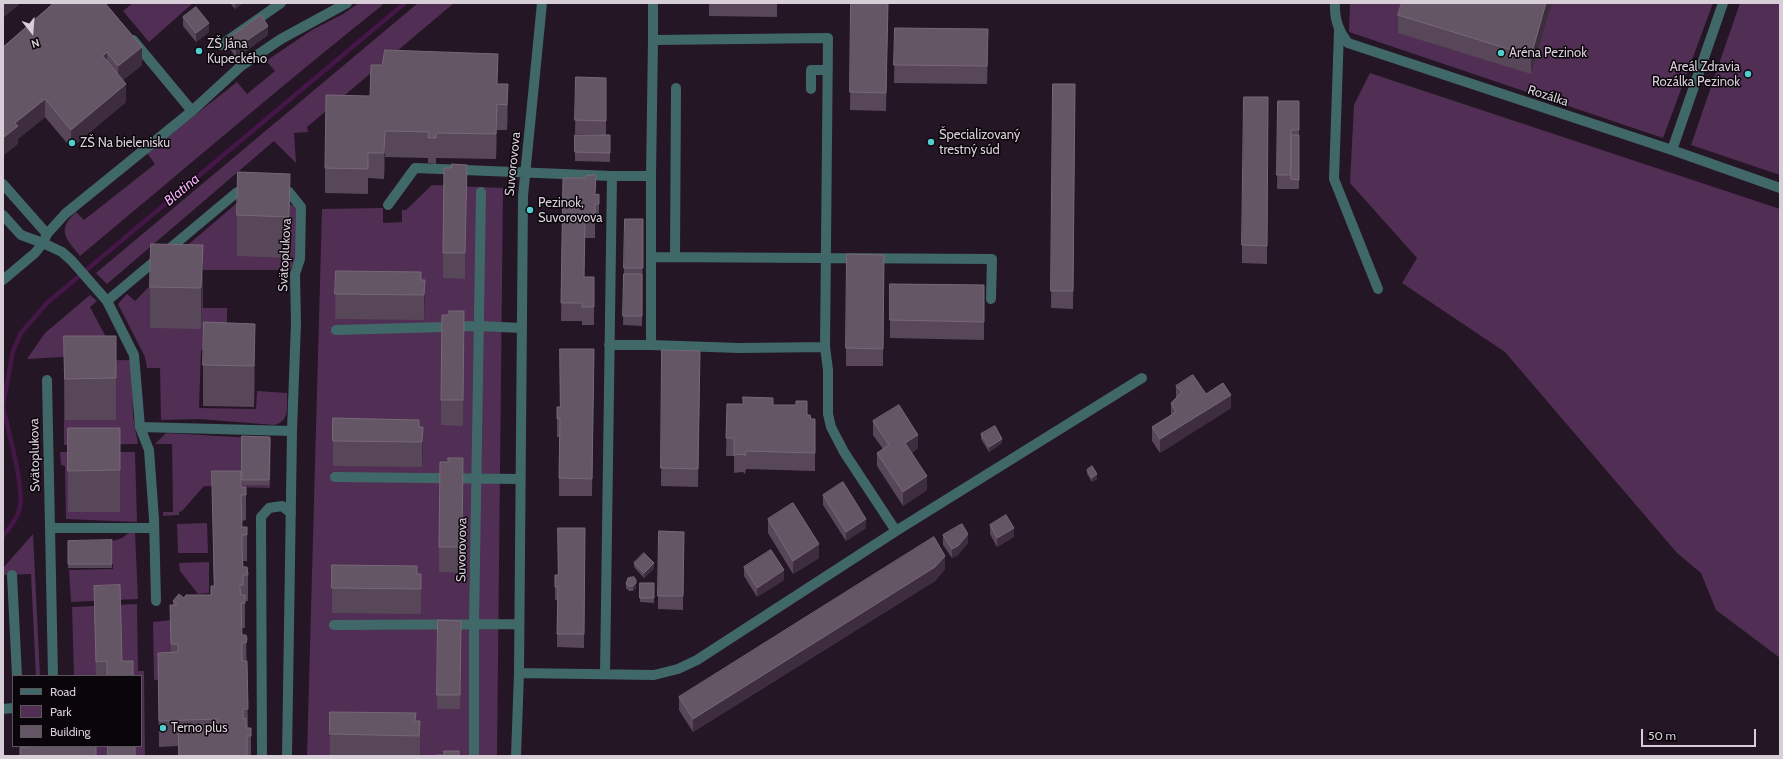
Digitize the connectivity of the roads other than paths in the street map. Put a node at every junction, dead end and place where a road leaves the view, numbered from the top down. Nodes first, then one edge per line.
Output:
1 (281, 3) edge
2 (346, 3) edge
3 (542, 3) edge
4 (653, 3) edge
5 (1335, 3) edge
6 (1723, 3) edge
7 (1339, 31) junction
8 (126, 32) edge
9 (653, 40) junction
10 (221, 45) dead end
11 (828, 70) junction
12 (676, 88) dead end
13 (811, 89) dead end
14 (192, 111) junction
15 (1672, 150) junction
16 (526, 173) junction
17 (612, 176) junction
18 (651, 176) junction
19 (3, 184) edge
20 (1780, 188) edge
21 (480, 192) dead end
22 (388, 205) dead end
23 (3, 215) edge
24 (45, 238) junction
25 (652, 257) junction
26 (675, 257) junction
27 (826, 258) junction
28 (3, 280) edge
29 (1378, 289) dead end
30 (992, 300) dead end
31 (107, 301) junction
32 (479, 326) junction
33 (522, 328) junction
34 (336, 330) dead end
35 (608, 345) junction
36 (651, 345) junction
37 (825, 347) junction
38 (1142, 378) dead end
39 (47, 380) dead end
40 (140, 427) junction
41 (292, 432) junction
42 (335, 477) dead end
43 (477, 477) junction
44 (520, 479) junction
45 (291, 512) junction
46 (50, 528) junction
47 (154, 528) junction
48 (896, 532) junction
49 (12, 575) dead end
50 (156, 601) dead end
51 (474, 624) junction
52 (519, 624) junction
53 (334, 625) dead end
54 (519, 673) junction
55 (605, 674) junction
56 (16, 675) edge
57 (53, 675) edge
58 (262, 756) edge
59 (287, 756) edge
60 (474, 756) edge
61 (516, 756) edge

1 - 10 street
2 - 14 street
3 - 16 street, Suvorovova
4 - 9 street
5 - 7 street
6 - 15 street
7 - 15 street, Rozálka
7 - 29 street
8 - 14 street
9 - 11 street
9 - 18 street
11 - 13 street
11 - 27 street
12 - 26 street
14 - 24 street
15 - 20 street, Rozálka
16 - 17 street
16 - 22 street
16 - 33 street, Suvorovova
17 - 18 street
17 - 35 street
18 - 25 street
19 - 24 street
21 - 32 street, Suvorovova
23 - 24 street
24 - 28 street
24 - 31 street
25 - 26 street
25 - 36 street
26 - 27 street
27 - 30 street
27 - 37 street
31 - 40 street
31 - 41 street, Svätoplukova
32 - 33 street
32 - 34 street
32 - 43 street, Suvorovova
33 - 44 street, Suvorovova
35 - 36 street
35 - 55 street
36 - 37 street
37 - 48 street
38 - 48 street
39 - 46 street, Svätoplukova
40 - 41 street
40 - 47 street
41 - 45 street, Svätoplukova
42 - 43 street
43 - 44 street
43 - 51 street, Suvorovova
44 - 52 street, Suvorovova
45 - 58 street
45 - 59 street, Svätoplukova
46 - 47 street
46 - 57 street, Svätoplukova
47 - 50 street
48 - 55 street
49 - 56 street
51 - 52 street
51 - 53 street
51 - 60 street, Suvorovova
52 - 54 street, Suvorovova
54 - 55 street
54 - 61 street, Suvorovova

